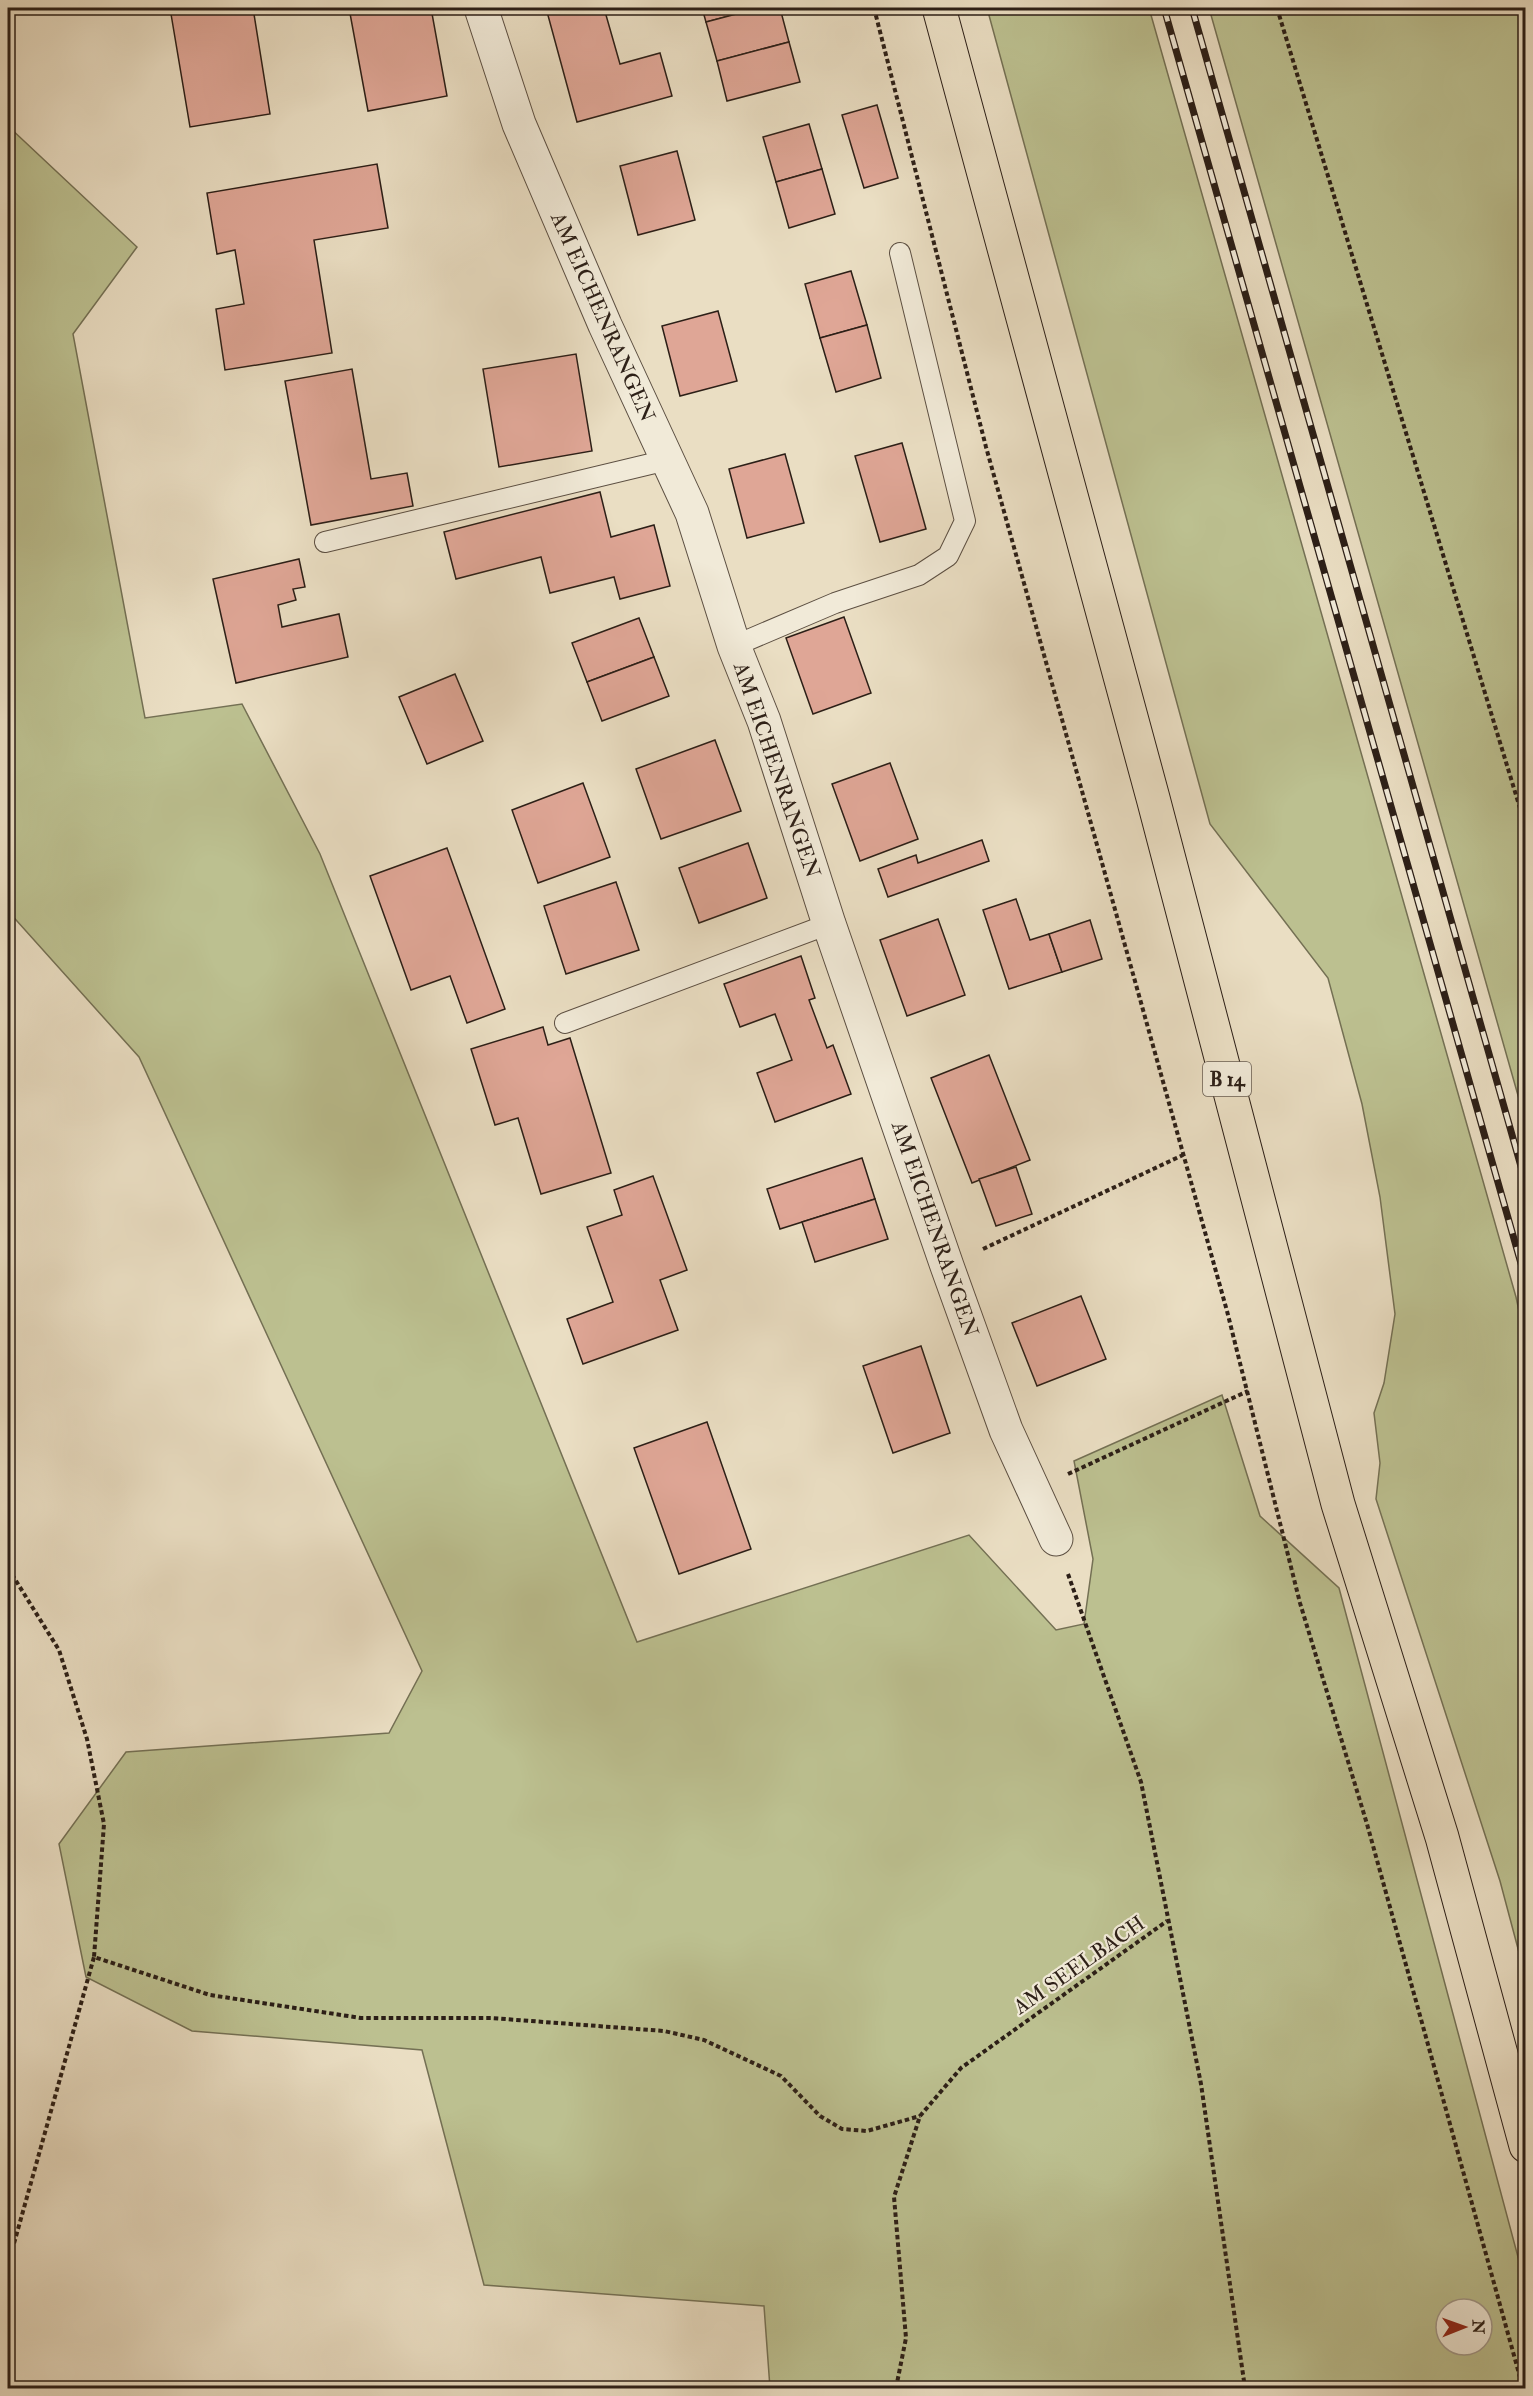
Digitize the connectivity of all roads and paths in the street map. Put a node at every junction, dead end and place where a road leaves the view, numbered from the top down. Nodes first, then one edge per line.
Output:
1 (481, 8) edge
2 (874, 8) edge
3 (939, 8) edge
4 (1277, 8) edge
5 (900, 253) dead end
6 (667, 460) junction
7 (325, 542) dead end
8 (734, 646) junction
9 (1526, 828) edge
10 (829, 924) junction
11 (565, 1023) dead end
12 (1183, 1155) junction
13 (947, 1266) junction
14 (1248, 1391) junction
15 (1033, 1490) junction
16 (1056, 1539) joint
17 (8, 1568) edge
18 (1167, 1922) junction
19 (94, 1957) junction
20 (920, 2116) junction
21 (1526, 2146) edge
22 (8, 2265) edge
23 (896, 2388) edge
24 (1245, 2388) edge
25 (1523, 2388) edge

1 - 6 street, AM EICHENRANGEN
2 - 12 path
3 - 21 main road, B 14
4 - 9 path
5 - 8 lane
6 - 7 lane
6 - 8 street, AM EICHENRANGEN
8 - 10 street, AM EICHENRANGEN
10 - 11 lane
10 - 13 street, AM EICHENRANGEN
12 - 13 path
12 - 14 path
13 - 15 street, AM EICHENRANGEN
14 - 15 path
14 - 25 path
15 - 16 street, AM EICHENRANGEN
16 - 18 path, AM SEELBACH
17 - 19 path
18 - 20 path, AM SEELBACH
18 - 24 path
19 - 20 path
19 - 22 path
20 - 23 path, AM SEELBACH

